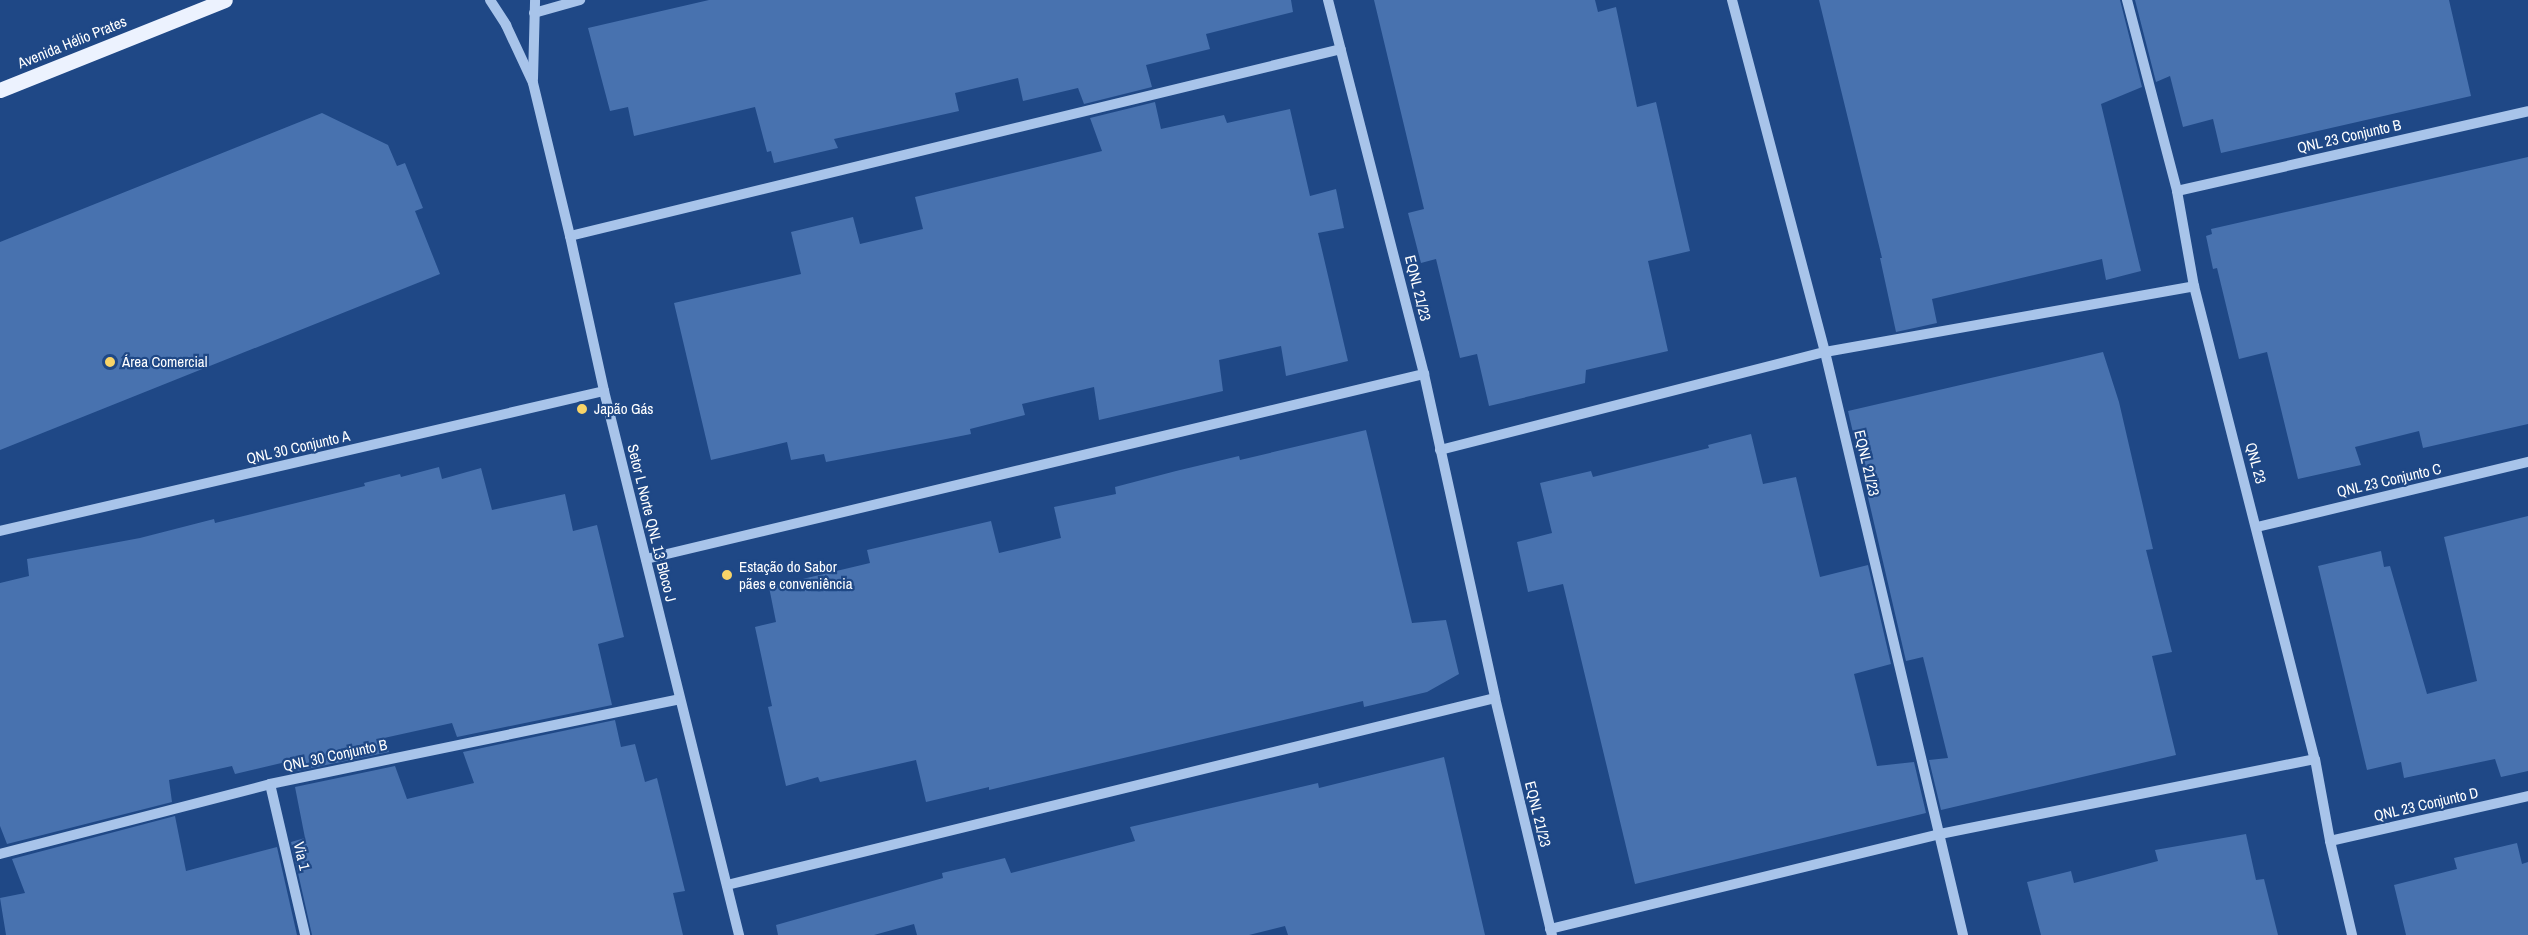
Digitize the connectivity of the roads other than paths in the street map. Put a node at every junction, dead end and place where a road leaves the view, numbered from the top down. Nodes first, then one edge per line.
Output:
1 (225, 0) edge
2 (490, 0) edge
3 (535, 0) edge
4 (580, 0) edge
5 (1328, 0) edge
6 (1732, 0) edge
7 (2127, 0) edge
8 (534, 13) junction
9 (1341, 49) junction
10 (533, 83) junction
11 (0, 90) edge
12 (2528, 111) edge
13 (2177, 191) junction
14 (570, 236) junction
15 (2194, 286) junction
16 (1825, 352) junction
17 (1425, 374) junction
18 (604, 391) junction
19 (1440, 450) junction
20 (2528, 462) edge
21 (2257, 527) junction
22 (0, 531) edge
23 (646, 559) junction
24 (1495, 698) junction
25 (679, 699) junction
26 (2316, 759) junction
27 (270, 784) junction
28 (2528, 796) edge
29 (1940, 834) junction
30 (2330, 841) junction
31 (0, 854) edge
32 (727, 885) junction
33 (1551, 932) edge
34 (305, 935) edge
35 (739, 935) edge
36 (1963, 935) edge
37 (2352, 935) edge

1 - 11 main road, Avenida Hélio Prates
2 - 10 street
3 - 8 street
4 - 8 street
5 - 9 street, EQNL 21/23
6 - 16 street, EQNL 21/23
7 - 13 street, QNL 23
8 - 10 street
9 - 14 street
9 - 17 street, EQNL 21/23
10 - 14 street, Setor L Norte QNL 13 Bloco J
12 - 13 street, QNL 23 Conjunto B
13 - 15 street, QNL 23
14 - 18 street, Setor L Norte QNL 13 Bloco J
15 - 16 street
15 - 21 street, QNL 23
16 - 19 street
16 - 29 street, EQNL 21/23
17 - 19 street, EQNL 21/23
17 - 23 street
18 - 22 street, QNL 30 Conjunto A
18 - 23 street, Setor L Norte QNL 13 Bloco J
19 - 24 street, EQNL 21/23
20 - 21 street, QNL 23 Conjunto C
21 - 26 street, QNL 23
23 - 25 street, Setor L Norte QNL 13 Bloco J
24 - 32 street
24 - 33 street, EQNL 21/23
25 - 27 street, QNL 30 Conjunto B
25 - 32 street, Setor L Norte QNL 13 Bloco J
26 - 29 street
26 - 30 street, QNL 23
27 - 31 street, QNL 30 Conjunto B
27 - 34 street, Via 1
28 - 30 street, QNL 23 Conjunto D
29 - 33 street
29 - 36 street, EQNL 21/23
30 - 37 street, QNL 23
32 - 35 street, Setor L Norte QNL 13 Bloco J

